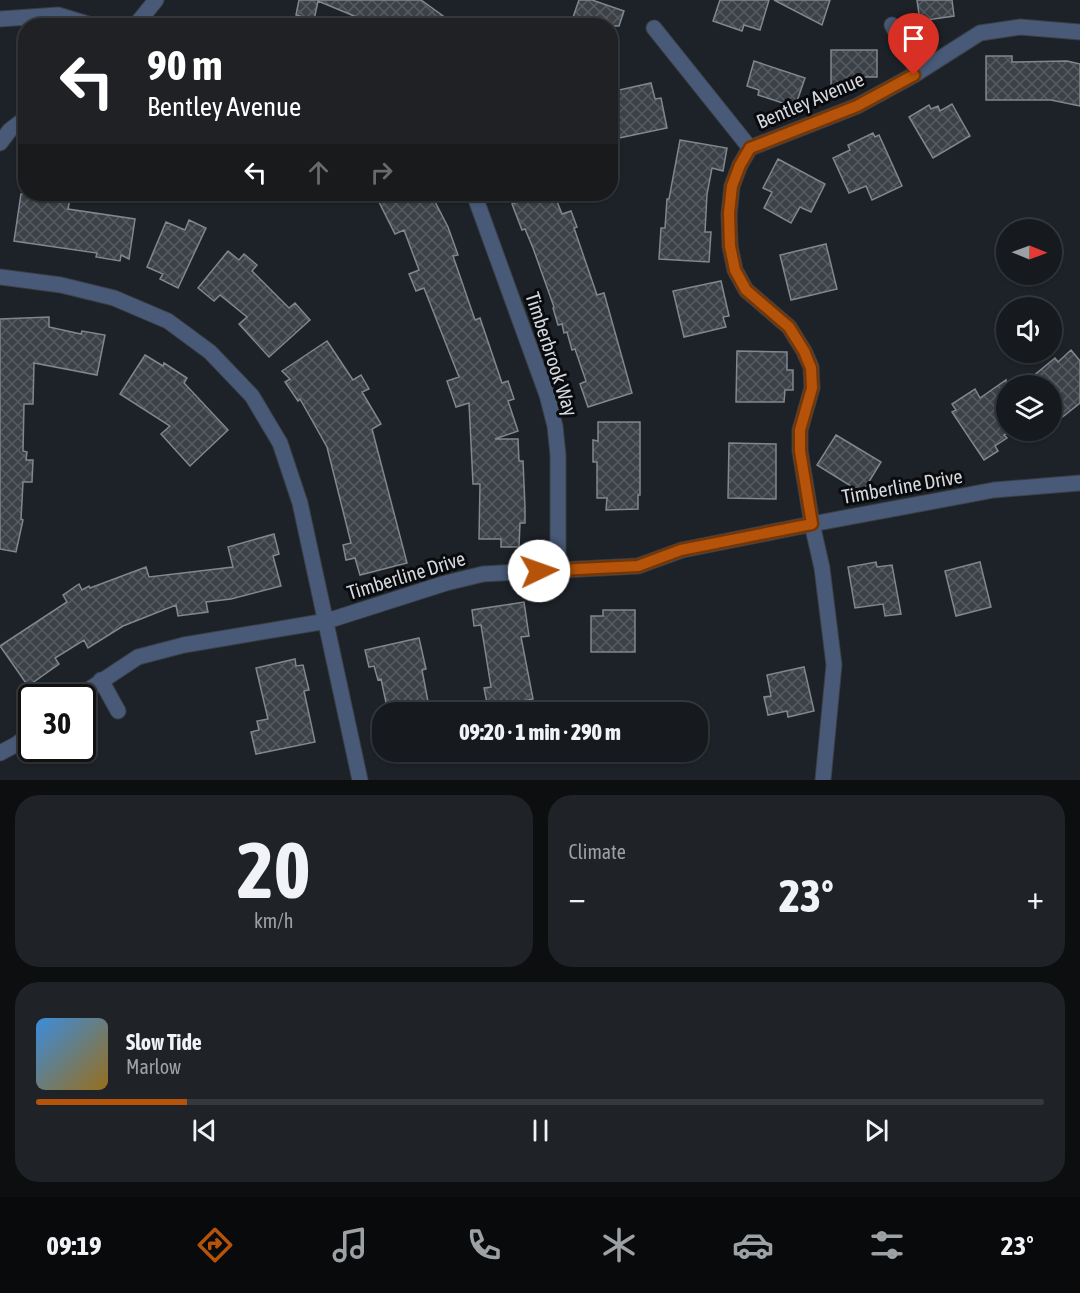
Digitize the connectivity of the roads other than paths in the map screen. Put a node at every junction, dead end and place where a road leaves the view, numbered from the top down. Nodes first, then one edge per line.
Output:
1 (156, 0) edge
2 (68, 18) edge
3 (141, 18) edge
4 (0, 19) edge
5 (892, 25) dead end
6 (654, 28) dead end
7 (1080, 32) edge
8 (918, 72) junction
9 (18, 124) edge
10 (0, 142) edge
11 (750, 148) junction
12 (477, 201) edge
13 (0, 277) edge
14 (1080, 483) edge
15 (812, 524) junction
16 (558, 570) junction
17 (327, 621) junction
18 (101, 680) junction
19 (95, 684) edge
20 (118, 711) dead end
21 (18, 743) edge
22 (0, 753) edge
23 (360, 780) edge
24 (822, 780) edge

1 - 3 street
2 - 4 street
5 - 8 street
6 - 11 street, Bentley Avenue
7 - 8 street, Bentley Avenue
8 - 11 street, Bentley Avenue
9 - 10 street
11 - 15 street, Bentley Avenue
12 - 16 street, Timberbrook Way
13 - 17 street
14 - 15 street, Timberline Drive
15 - 16 street, Timberline Drive
15 - 24 street, Bentley Avenue
16 - 17 street, Timberline Drive
17 - 18 street, Timberline Drive
17 - 23 street
18 - 19 street, Timberline Drive
18 - 20 street
21 - 22 street

